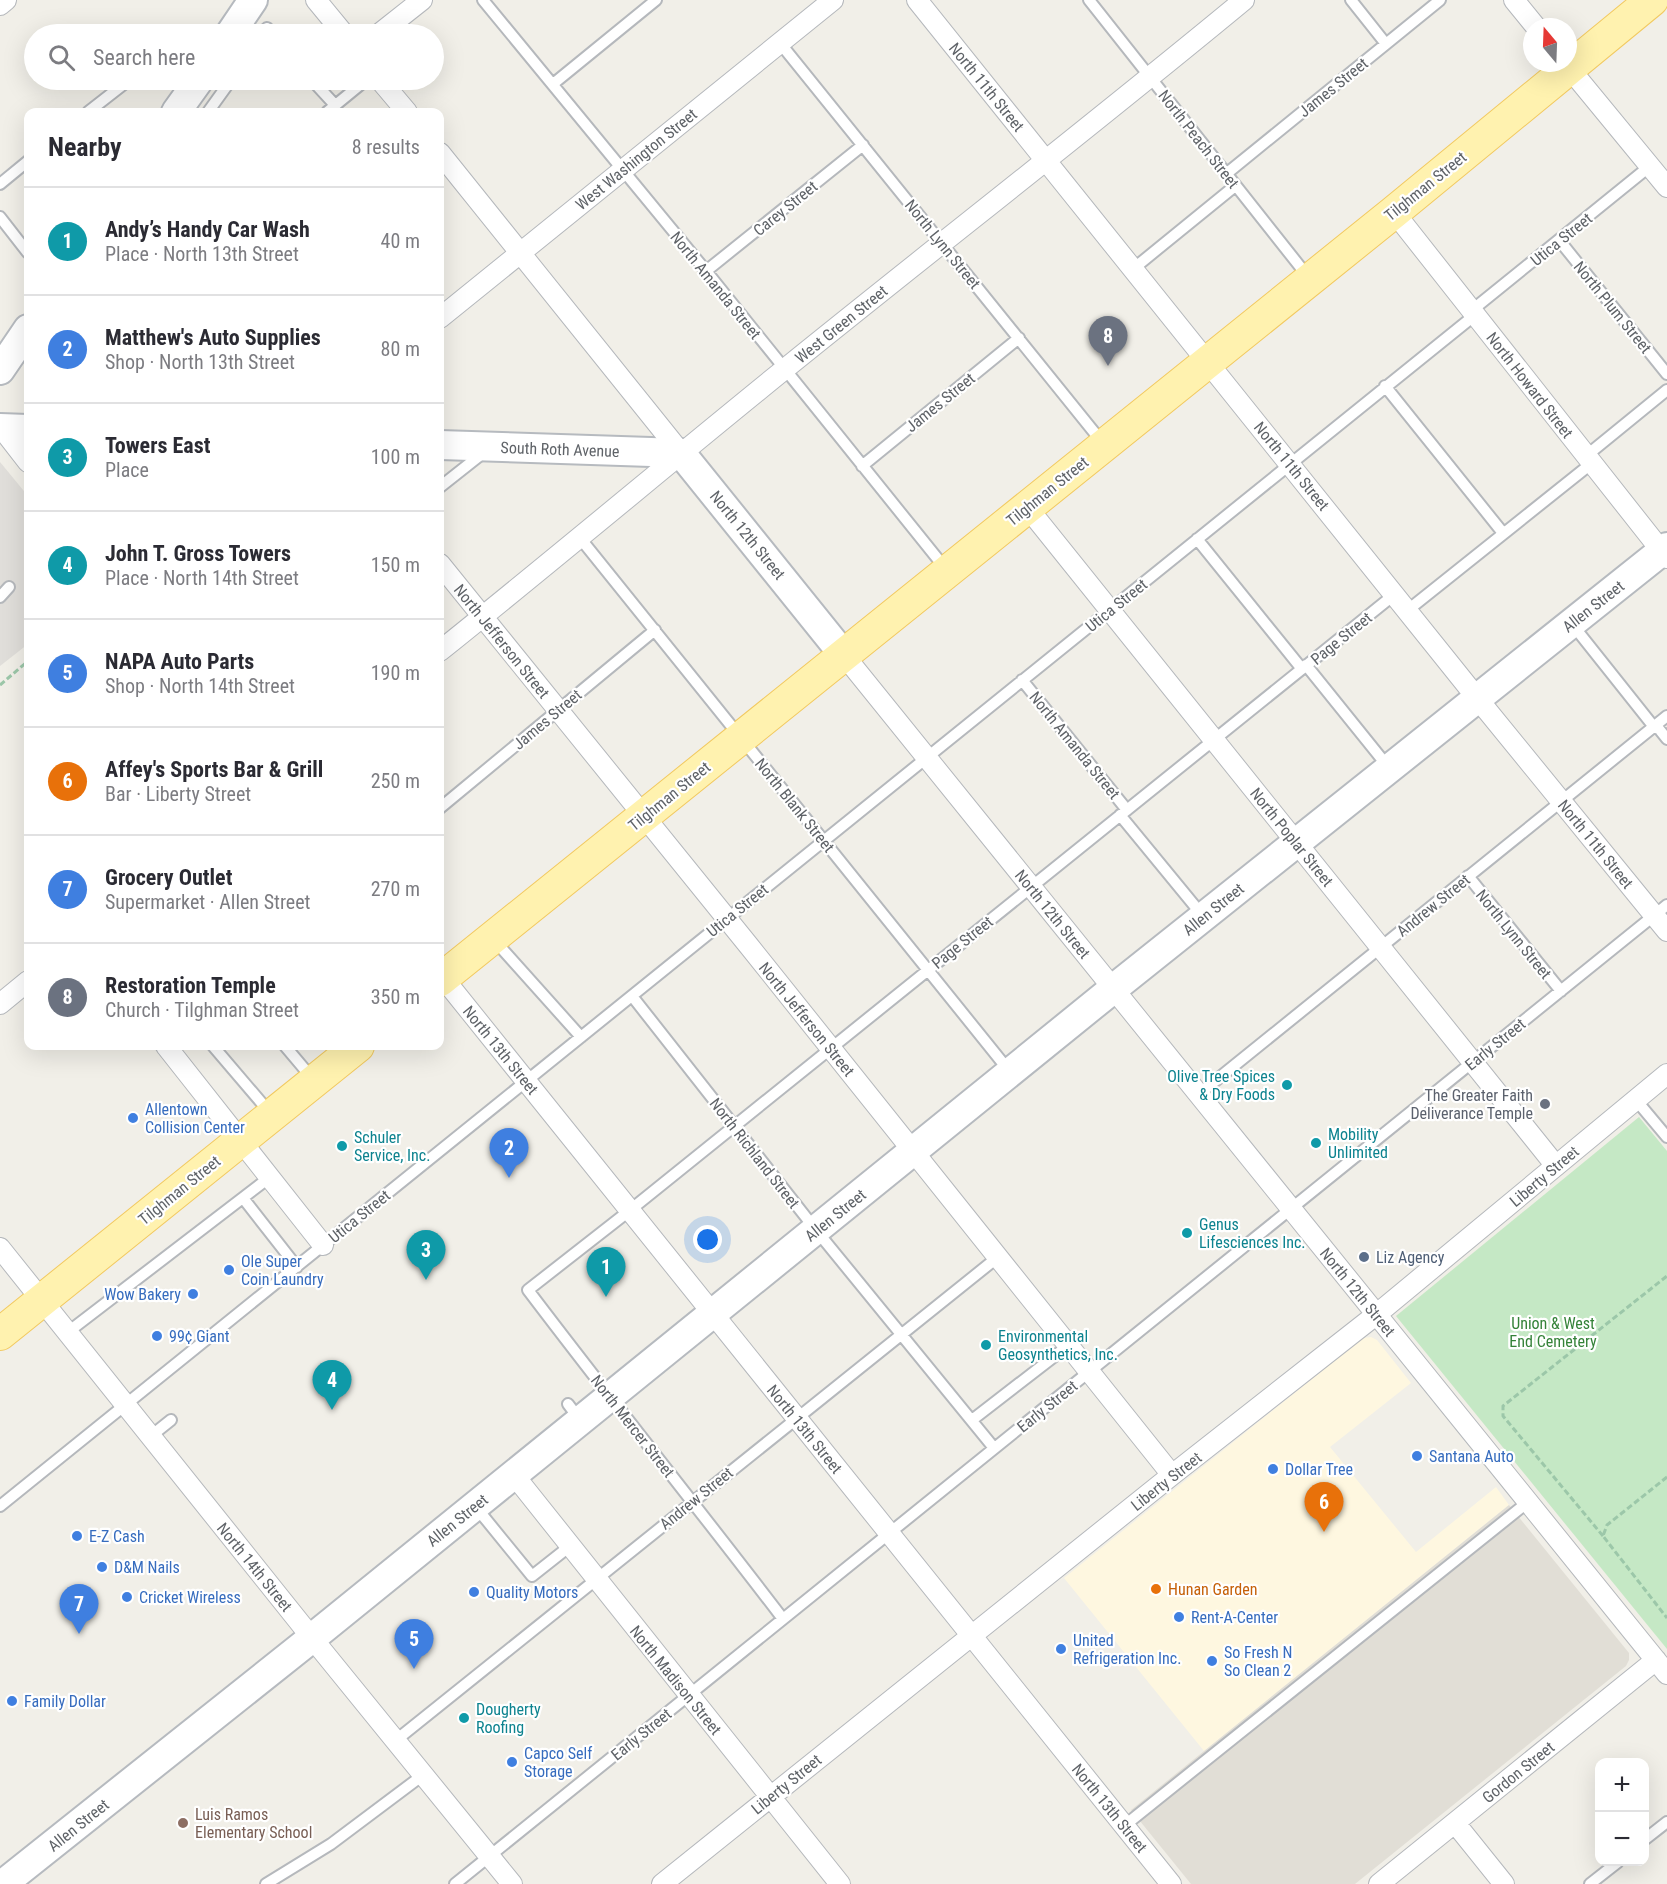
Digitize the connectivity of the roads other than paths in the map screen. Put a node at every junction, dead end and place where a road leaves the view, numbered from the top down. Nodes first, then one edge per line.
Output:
1 (6, 0) edge
2 (253, 0) edge
3 (316, 0) edge
4 (422, 0) edge
5 (483, 0) edge
6 (656, 0) edge
7 (833, 0) edge
8 (917, 0) edge
9 (1089, 0) edge
10 (1244, 0) edge
11 (1351, 0) edge
12 (1440, 0) edge
13 (1514, 0) edge
14 (1652, 0) edge
15 (0, 5) edge
16 (1529, 18) edge
17 (237, 24) edge
18 (336, 24) edge
19 (392, 24) edge
20 (780, 43) junction
21 (1386, 44) junction
22 (1577, 58) edge
23 (1560, 72) edge
24 (1572, 72) edge
25 (1150, 78) junction
26 (553, 84) junction
27 (116, 90) edge
28 (192, 90) edge
29 (224, 90) edge
30 (319, 90) edge
31 (354, 90) edge
32 (388, 90) edge
33 (93, 108) edge
34 (179, 108) edge
35 (211, 108) edge
36 (330, 108) edge
37 (332, 108) edge
38 (403, 108) edge
39 (863, 145) junction
40 (1045, 159) junction
41 (444, 162) edge
42 (24, 163) edge
43 (1650, 166) junction
44 (623, 170) junction
45 (1226, 174) junction
46 (0, 184) edge
47 (1235, 186) junction
48 (1667, 187) edge
49 (1394, 212) junction
50 (0, 217) edge
51 (1559, 240) junction
52 (942, 243) junction
53 (24, 248) edge
54 (520, 253) junction
55 (1133, 268) junction
56 (706, 272) junction
57 (1309, 279) junction
58 (1473, 313) junction
59 (444, 315) edge
60 (24, 335) edge
61 (1019, 338) junction
62 (1208, 362) junction
63 (785, 369) junction
64 (0, 370) edge
65 (1667, 374) edge
66 (1385, 386) junction
67 (1667, 390) edge
68 (8, 428) edge
69 (444, 445) edge
70 (1104, 445) junction
71 (490, 447) junction
72 (681, 453) junction
73 (24, 455) edge
74 (1589, 459) junction
75 (1290, 464) junction
76 (862, 466) junction
77 (444, 484) edge
78 (1027, 507) junction
79 (1503, 533) junction
80 (580, 538) junction
81 (1197, 539) junction
82 (1665, 552) edge
83 (444, 569) edge
84 (948, 571) junction
85 (9, 587) dead end
86 (1395, 594) junction
87 (0, 597) edge
88 (1408, 610) junction
89 (1109, 611) junction
90 (482, 617) junction
91 (1572, 623) junction
92 (655, 630) junction
93 (444, 648) edge
94 (843, 654) junction
95 (1304, 667) junction
96 (1022, 680) junction
97 (1477, 698) junction
98 (558, 710) junction
99 (1667, 716) edge
100 (1654, 727) junction
101 (740, 738) junction
102 (1214, 740) junction
103 (1667, 740) edge
104 (927, 758) junction
105 (1389, 769) junction
106 (1561, 800) junction
107 (444, 805) edge
108 (1124, 813) junction
109 (644, 817) junction
110 (823, 841) junction
111 (1296, 842) junction
112 (1467, 876) junction
113 (1031, 887) junction
114 (1661, 910) edge
115 (1203, 916) junction
116 (727, 919) junction
117 (1667, 931) edge
118 (493, 938) junction
119 (1380, 947) junction
120 (928, 970) junction
121 (444, 975) edge
122 (444, 981) edge
123 (24, 984) edge
124 (1113, 989) junction
125 (1560, 991) junction
126 (632, 996) junction
127 (0, 1004) edge
128 (580, 1037) junction
129 (831, 1048) junction
130 (169, 1050) edge
131 (216, 1050) edge
132 (288, 1050) edge
133 (353, 1050) edge
134 (1472, 1062) junction
135 (1010, 1072) junction
136 (1667, 1074) edge
137 (314, 1081) junction
138 (525, 1081) junction
139 (1199, 1094) junction
140 (1636, 1100) junction
141 (272, 1115) junction
142 (734, 1126) junction
143 (1667, 1137) edge
144 (241, 1140) junction
145 (913, 1151) junction
146 (1556, 1166) junction
147 (270, 1177) junction
148 (243, 1198) junction
149 (1291, 1209) junction
150 (629, 1210) junction
151 (816, 1230) junction
152 (323, 1245) junction
153 (0, 1248) edge
154 (998, 1257) junction
155 (297, 1267) junction
156 (528, 1290) joint
157 (42, 1300) junction
158 (712, 1314) junction
159 (1377, 1314) junction
160 (68, 1332) junction
161 (0, 1334) edge
162 (901, 1334) junction
163 (1069, 1345) junction
164 (1090, 1372) junction
165 (609, 1397) junction
166 (125, 1405) junction
167 (795, 1418) junction
168 (171, 1420) dead end
169 (972, 1420) junction
170 (151, 1436) junction
171 (994, 1448) junction
172 (514, 1474) junction
173 (1172, 1475) junction
174 (693, 1501) junction
175 (1528, 1502) junction
176 (0, 1506) edge
177 (475, 1506) junction
178 (889, 1533) junction
179 (570, 1546) junction
180 (596, 1579) junction
181 (783, 1619) junction
182 (972, 1636) junction
183 (312, 1638) junction
184 (1662, 1667) edge
185 (689, 1695) junction
186 (395, 1741) junction
187 (423, 1775) junction
188 (770, 1797) junction
189 (1667, 1822) edge
190 (1455, 1823) junction
191 (1124, 1826) junction
192 (1649, 1836) edge
193 (489, 1857) junction
194 (1613, 1866) edge
195 (1169, 1883) edge
196 (3, 1884) edge
197 (266, 1884) edge
198 (455, 1884) edge
199 (512, 1884) edge
200 (662, 1884) edge
201 (840, 1884) edge
202 (1379, 1884) edge
203 (1504, 1884) edge
204 (1590, 1884) edge

1 - 15 street
2 - 17 street
3 - 18 street
4 - 19 street
5 - 26 lane, North Amanda Street
6 - 26 lane
7 - 20 street, West Washington Street
8 - 40 street, North 11th Street
9 - 25 lane, North Peach Street
10 - 25 street, West Green Street
11 - 21 lane
12 - 21 lane, James Street
13 - 16 street
14 - 22 main road, Tilghman Street
20 - 39 lane, North Lynn Street
20 - 44 street, West Washington Street
21 - 45 lane, James Street
23 - 49 main road, Tilghman Street
24 - 43 street
25 - 40 street, West Green Street
25 - 45 lane, North Peach Street
26 - 44 lane, North Amanda Street
27 - 33 lane
28 - 34 street
29 - 35 lane
30 - 36 lane
31 - 37 lane
32 - 38 street
39 - 52 lane, North Lynn Street
39 - 56 lane, Carey Street
40 - 52 street, West Green Street
40 - 55 street, North 11th Street
41 - 54 street, North 12th Street
42 - 46 lane
43 - 48 street
43 - 51 lane, Utica Street
44 - 54 street, West Washington Street
44 - 56 lane, North Amanda Street
45 - 47 lane, North Peach Street
47 - 55 lane
47 - 57 lane, North Peach Street
49 - 57 main road, Tilghman Street
49 - 58 street, North Howard Street
50 - 53 lane
51 - 58 lane, Utica Street
51 - 65 lane, North Plum Street
52 - 61 lane, North Lynn Street
52 - 63 street, West Green Street
54 - 59 street, West Washington Street
54 - 72 street, North 12th Street
55 - 62 street, North 11th Street
56 - 63 lane, North Amanda Street
57 - 62 main road, Tilghman Street
58 - 66 lane, Utica Street
58 - 74 street, North Howard Street
60 - 64 street
61 - 70 lane, North Lynn Street
61 - 76 lane, James Street
62 - 70 main road, Tilghman Street
62 - 75 street, North 11th Street
63 - 72 street, West Green Street
63 - 76 lane, North Amanda Street
66 - 75 lane, Utica Street
66 - 79 lane
67 - 74 lane
68 - 73 street
69 - 71 street, South Roth Avenue
70 - 78 main road, Tilghman Street
71 - 72 street, South Roth Avenue
71 - 77 lane
72 - 80 street, West Green Street
72 - 94 street, North 12th Street
74 - 79 lane
74 - 82 street, North Howard Street
75 - 81 lane, Utica Street
75 - 86 street, North 11th Street
76 - 84 lane, North Amanda Street
78 - 84 main road, Tilghman Street
78 - 89 street, North Poplar Street
79 - 88 lane
80 - 90 street, West Green Street
80 - 92 lane, North Blank Street
81 - 89 lane, Utica Street
81 - 95 lane
82 - 91 street, Allen Street
83 - 90 street, North Jefferson Street
84 - 94 main road, Tilghman Street
85 - 87 lane
86 - 88 street, North 11th Street
86 - 95 lane, Page Street
88 - 97 street, North 11th Street
89 - 96 lane, Utica Street
89 - 102 street, North Poplar Street
90 - 93 street, West Green Street
90 - 98 street, North Jefferson Street
91 - 97 street, Allen Street
91 - 100 lane
92 - 98 lane, James Street
92 - 101 lane, North Blank Street
94 - 101 main road, Tilghman Street
94 - 104 street, North 12th Street
95 - 102 lane, Page Street
95 - 105 lane
96 - 104 lane, Utica Street
96 - 108 lane, North Amanda Street
97 - 105 street, Allen Street
97 - 106 street, North 11th Street
98 - 107 lane, James Street
98 - 109 street, North Jefferson Street
99 - 100 lane, Andrew Street
100 - 103 lane
100 - 106 lane, Andrew Street
101 - 109 main road, Tilghman Street
101 - 110 lane, North Blank Street
102 - 108 lane, Page Street
102 - 111 street, North Poplar Street
104 - 110 lane, Utica Street
104 - 113 street, North 12th Street
105 - 111 street, Allen Street
106 - 112 lane, Andrew Street
106 - 114 street, North 11th Street
108 - 113 lane, Page Street
108 - 115 lane, North Amanda Street
109 - 116 street, North Jefferson Street
109 - 118 main road, Tilghman Street
110 - 116 lane, Utica Street
110 - 120 lane, North Blank Street
111 - 115 street, Allen Street
111 - 119 street, North Poplar Street
112 - 119 lane, Andrew Street
112 - 125 lane, North Lynn Street
113 - 120 lane, Page Street
113 - 124 street, North 12th Street
114 - 117 street, North 11th Street
114 - 125 lane, Early Street
115 - 124 street, Allen Street
116 - 126 lane, Utica Street
116 - 129 street, North Jefferson Street
118 - 121 main road, Tilghman Street
118 - 128 lane
119 - 134 street, North Poplar Street
119 - 139 lane, Andrew Street
120 - 129 lane, Page Street
120 - 135 lane, North Blank Street
122 - 138 street, North 13th Street
123 - 127 street
124 - 135 street, Allen Street
124 - 139 street, North 12th Street
125 - 134 lane, Early Street
126 - 128 lane, Utica Street
126 - 142 lane, North Richland Street
128 - 138 lane, Utica Street
129 - 142 lane, Page Street
129 - 145 street, North Jefferson Street
130 - 144 street
131 - 141 lane
132 - 137 lane
133 - 137 main road, Tilghman Street
134 - 146 street, North Poplar Street
134 - 149 lane, Early Street
135 - 145 street, Allen Street
136 - 140 street, Liberty Street
137 - 141 main road, Tilghman Street
138 - 150 street, North 13th Street
138 - 152 lane, Utica Street
139 - 149 street, North 12th Street
140 - 143 lane
140 - 146 street, Liberty Street
141 - 144 main road, Tilghman Street
142 - 150 lane, Page Street
142 - 151 lane, North Richland Street
144 - 147 street
144 - 157 main road, Tilghman Street
145 - 151 street, Allen Street
145 - 154 street, North Jefferson Street
146 - 159 street, Liberty Street
147 - 148 lane
147 - 152 street
148 - 155 lane
148 - 160 lane
149 - 159 street, North 12th Street
149 - 164 lane, Early Street
150 - 156 lane, Page Street
150 - 158 street, North 13th Street
151 - 158 street, Allen Street
151 - 162 lane, North Richland Street
152 - 155 lane, Utica Street
153 - 157 street, North 14th Street
154 - 162 lane, Andrew Street
154 - 163 street, North Jefferson Street
155 - 166 lane, Utica Street
156 - 165 lane, North Mercer Street
157 - 160 street, North 14th Street
157 - 161 main road, Tilghman Street
158 - 165 street, Allen Street
158 - 167 street, North 13th Street
159 - 173 street, Liberty Street
159 - 175 street, North 12th Street
160 - 166 street, North 14th Street
162 - 167 lane, Andrew Street
162 - 169 lane, North Richland Street
163 - 164 street, North Jefferson Street
163 - 169 lane
164 - 171 lane, Early Street
164 - 173 street, North Jefferson Street
165 - 172 street, Allen Street
165 - 174 lane, North Mercer Street
166 - 170 street, North 14th Street
166 - 176 lane, Utica Street
167 - 174 lane, Andrew Street
167 - 178 street, North 13th Street
168 - 170 lane
169 - 171 lane, North Richland Street
170 - 183 street, North 14th Street
171 - 178 lane, Early Street
172 - 177 street, Allen Street
172 - 179 street, North Madison Street
173 - 182 street, Liberty Street
174 - 180 lane, Andrew Street
174 - 181 lane, North Mercer Street
175 - 184 street, North 12th Street
175 - 191 lane
177 - 179 lane
177 - 183 street, Allen Street
178 - 181 lane, Early Street
178 - 182 street, North 13th Street
179 - 180 street, North Madison Street
180 - 185 street, North Madison Street
180 - 186 lane, Andrew Street
181 - 185 lane, Early Street
182 - 188 street, Liberty Street
182 - 191 street, North 13th Street
183 - 186 street, North 14th Street
183 - 196 street, Allen Street
184 - 190 street, Gordon Street
185 - 188 street, North Madison Street
185 - 193 lane, Early Street
186 - 187 street, North 14th Street
187 - 193 street, North 14th Street
187 - 197 lane
188 - 200 street, Liberty Street
188 - 201 street, North Madison Street
189 - 192 lane
190 - 202 street, Gordon Street
190 - 203 street
191 - 195 street, North 13th Street
193 - 198 lane, Early Street
193 - 199 street, North 14th Street
194 - 204 lane

